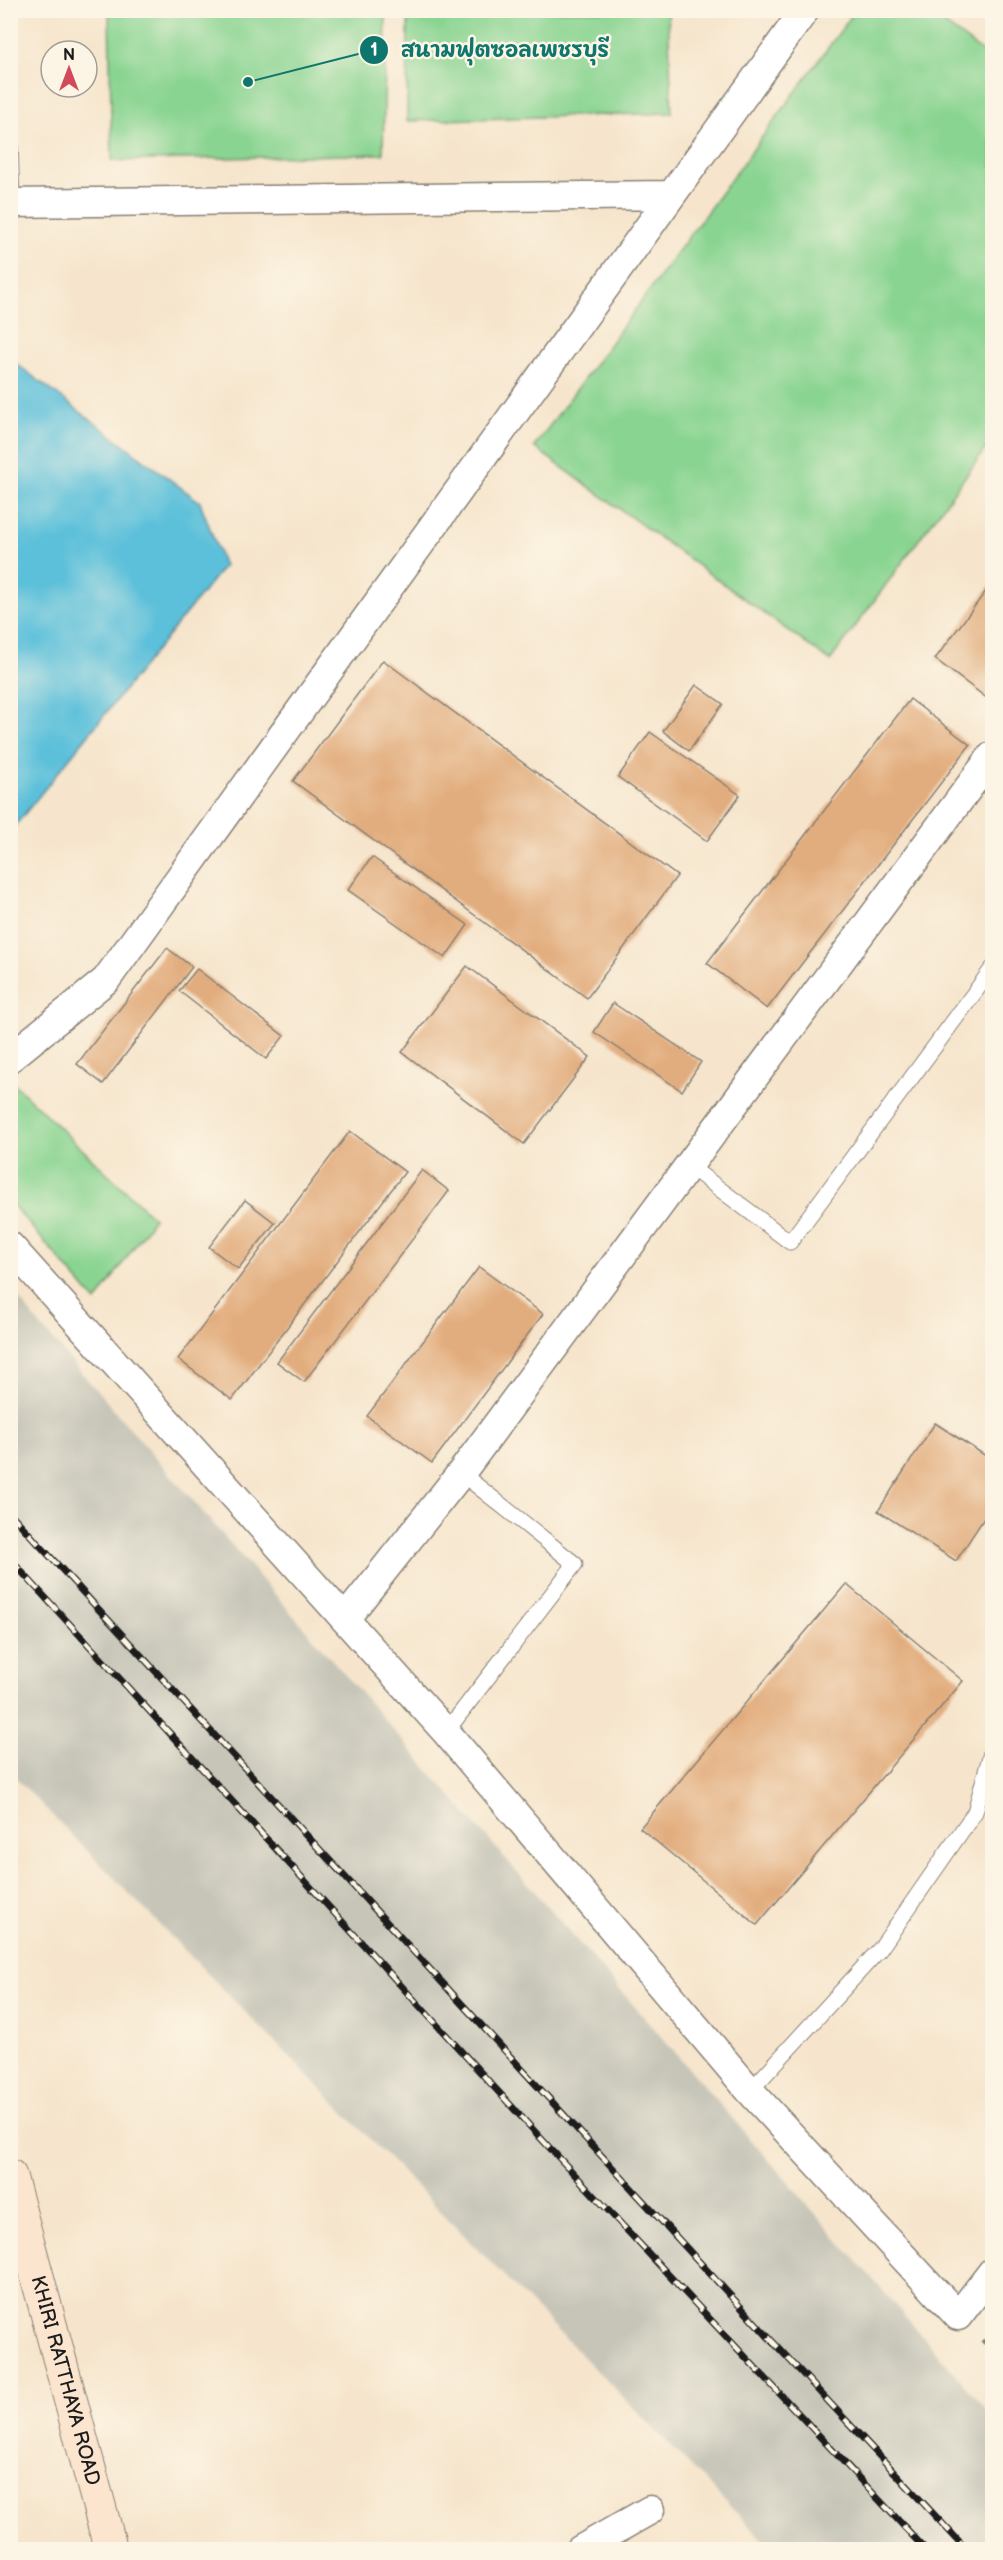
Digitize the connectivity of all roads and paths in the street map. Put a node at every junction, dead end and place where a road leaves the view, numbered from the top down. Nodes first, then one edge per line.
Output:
1 (806, 10) edge
2 (10, 138) edge
3 (670, 195) junction
4 (11, 203) edge
5 (993, 756) edge
6 (993, 969) edge
7 (10, 1058) edge
8 (689, 1166) junction
9 (10, 1246) edge
10 (460, 1473) junction
11 (345, 1619) junction
12 (446, 1732) junction
13 (993, 1749) edge
14 (750, 2091) junction
15 (10, 2176) edge
16 (993, 2272) edge
17 (650, 2510) dead end
18 (111, 2550) edge
19 (580, 2550) edge

1 - 3 street
2 - 4 lane
3 - 4 street
3 - 7 street
5 - 8 street
6 - 8 lane
8 - 10 street
9 - 11 street
10 - 11 street
10 - 12 lane
11 - 12 street
12 - 14 street
13 - 14 lane
14 - 16 street
15 - 18 street, KHIRI RATTHAYA ROAD
17 - 19 street

